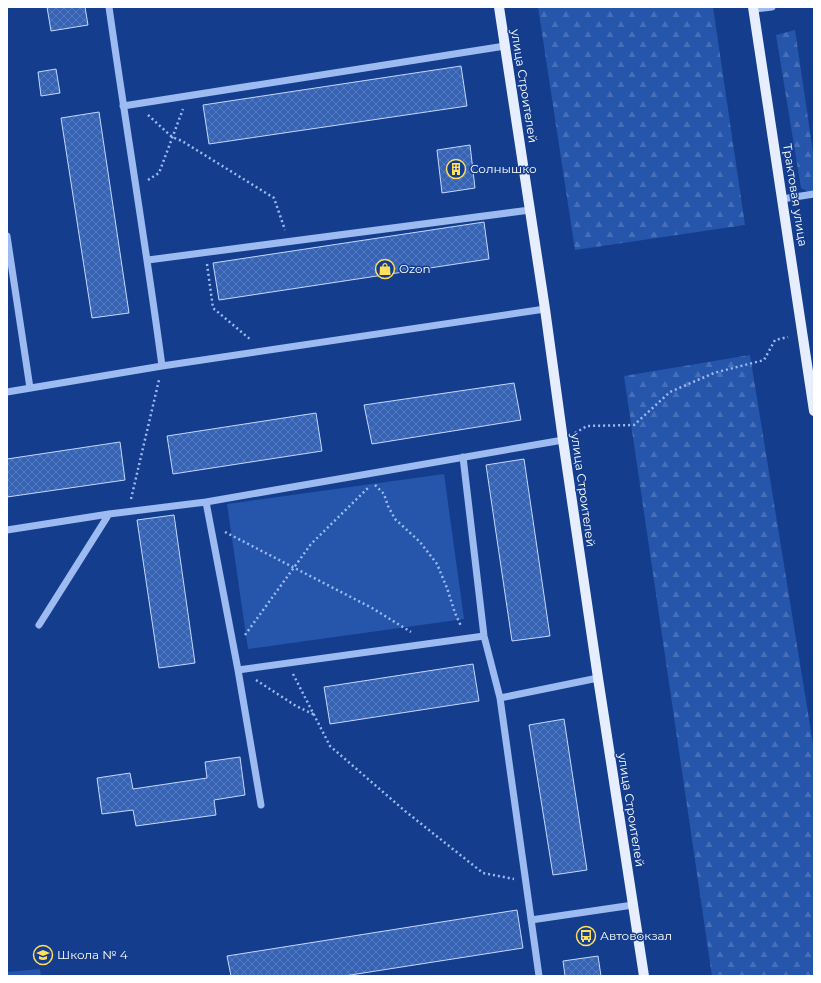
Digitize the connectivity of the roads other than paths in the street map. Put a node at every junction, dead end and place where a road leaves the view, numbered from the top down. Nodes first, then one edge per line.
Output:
1 (109, 7) edge
2 (499, 7) edge
3 (772, 7) edge
4 (753, 8) edge
5 (505, 46) junction
6 (123, 106) junction
7 (814, 194) edge
8 (782, 199) junction
9 (530, 210) junction
10 (7, 236) edge
11 (148, 260) junction
12 (546, 309) junction
13 (162, 366) junction
14 (30, 388) junction
15 (7, 392) edge
16 (814, 411) edge
17 (563, 440) junction
18 (463, 457) junction
19 (206, 502) junction
20 (108, 514) junction
21 (7, 530) edge
22 (39, 625) dead end
23 (484, 636) junction
24 (238, 670) junction
25 (598, 678) junction
26 (500, 698) junction
27 (261, 805) dead end
28 (633, 905) junction
29 (531, 920) junction
30 (539, 976) edge
31 (644, 976) edge

1 - 6 lane
2 - 5 main road, улица Строителей
3 - 4 lane
4 - 8 main road, Трактовая улица
5 - 6 lane
5 - 9 main road, улица Строителей
6 - 11 lane
7 - 8 lane
8 - 16 main road, Трактовая улица
9 - 11 lane
9 - 12 main road, улица Строителей
10 - 14 lane
11 - 13 lane
12 - 13 lane
12 - 17 main road, улица Строителей
13 - 14 lane
14 - 15 lane
17 - 18 lane
17 - 25 main road, улица Строителей
18 - 19 lane
18 - 23 lane
19 - 20 lane
19 - 24 lane
20 - 21 lane
20 - 22 lane
23 - 24 lane
23 - 26 lane
24 - 27 lane
25 - 26 lane
25 - 28 main road, улица Строителей
26 - 29 lane
28 - 29 lane
28 - 31 main road, улица Строителей
29 - 30 lane

